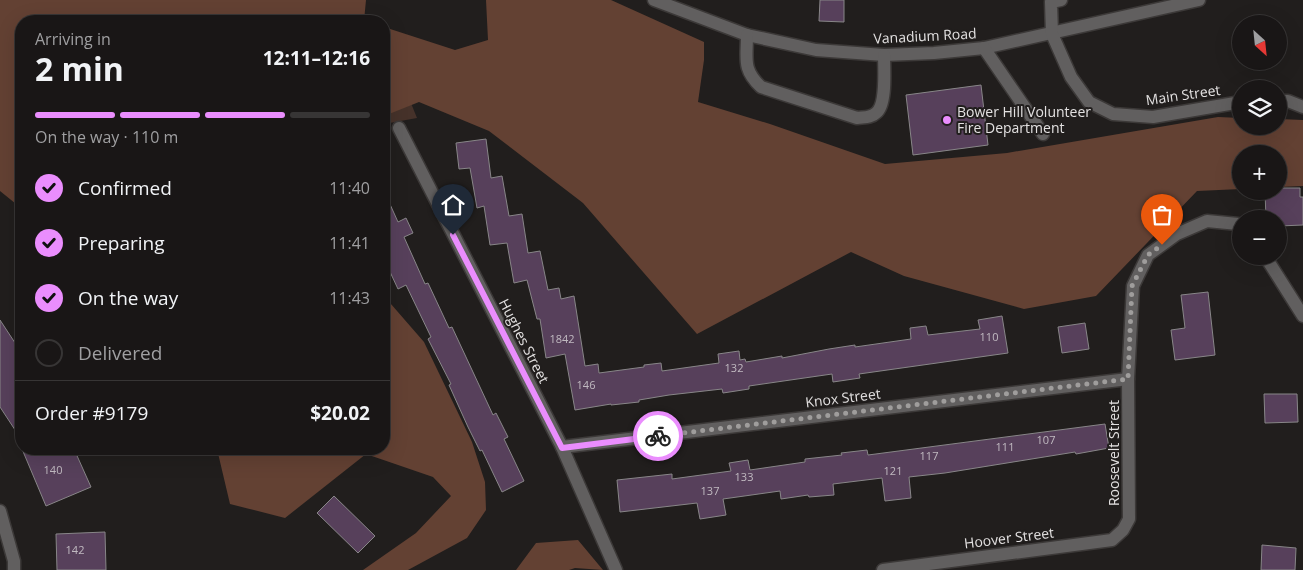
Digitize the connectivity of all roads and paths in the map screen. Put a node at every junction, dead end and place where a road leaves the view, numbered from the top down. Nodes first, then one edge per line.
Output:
1 (654, 0) edge
2 (1061, 0) edge
3 (1200, 0) edge
4 (1052, 34) junction
5 (746, 35) junction
6 (984, 48) junction
7 (884, 55) junction
8 (1287, 101) edge
9 (1232, 104) edge
10 (1303, 106) edge
11 (399, 128) dead end
12 (1043, 134) dead end
13 (1232, 223) edge
14 (1271, 265) edge
15 (1303, 316) edge
16 (1128, 379) junction
17 (562, 448) junction
18 (0, 511) edge
19 (1129, 519) joint
20 (14, 570) edge
21 (616, 570) edge
22 (883, 570) edge

1 - 5 street, Vanadium Road
2 - 4 street
3 - 4 street, Vanadium Road
4 - 6 street, Vanadium Road
4 - 9 street, Main Street
5 - 7 street, Vanadium Road
5 - 7 street
6 - 7 street, Vanadium Road
6 - 12 street
8 - 10 street
11 - 17 street, Hughes Street
13 - 16 street, Roosevelt Street
14 - 15 street
16 - 17 street, Knox Street
16 - 19 street, Roosevelt Street
17 - 21 street, Hughes Street
18 - 20 street
19 - 22 street, Hoover Street

